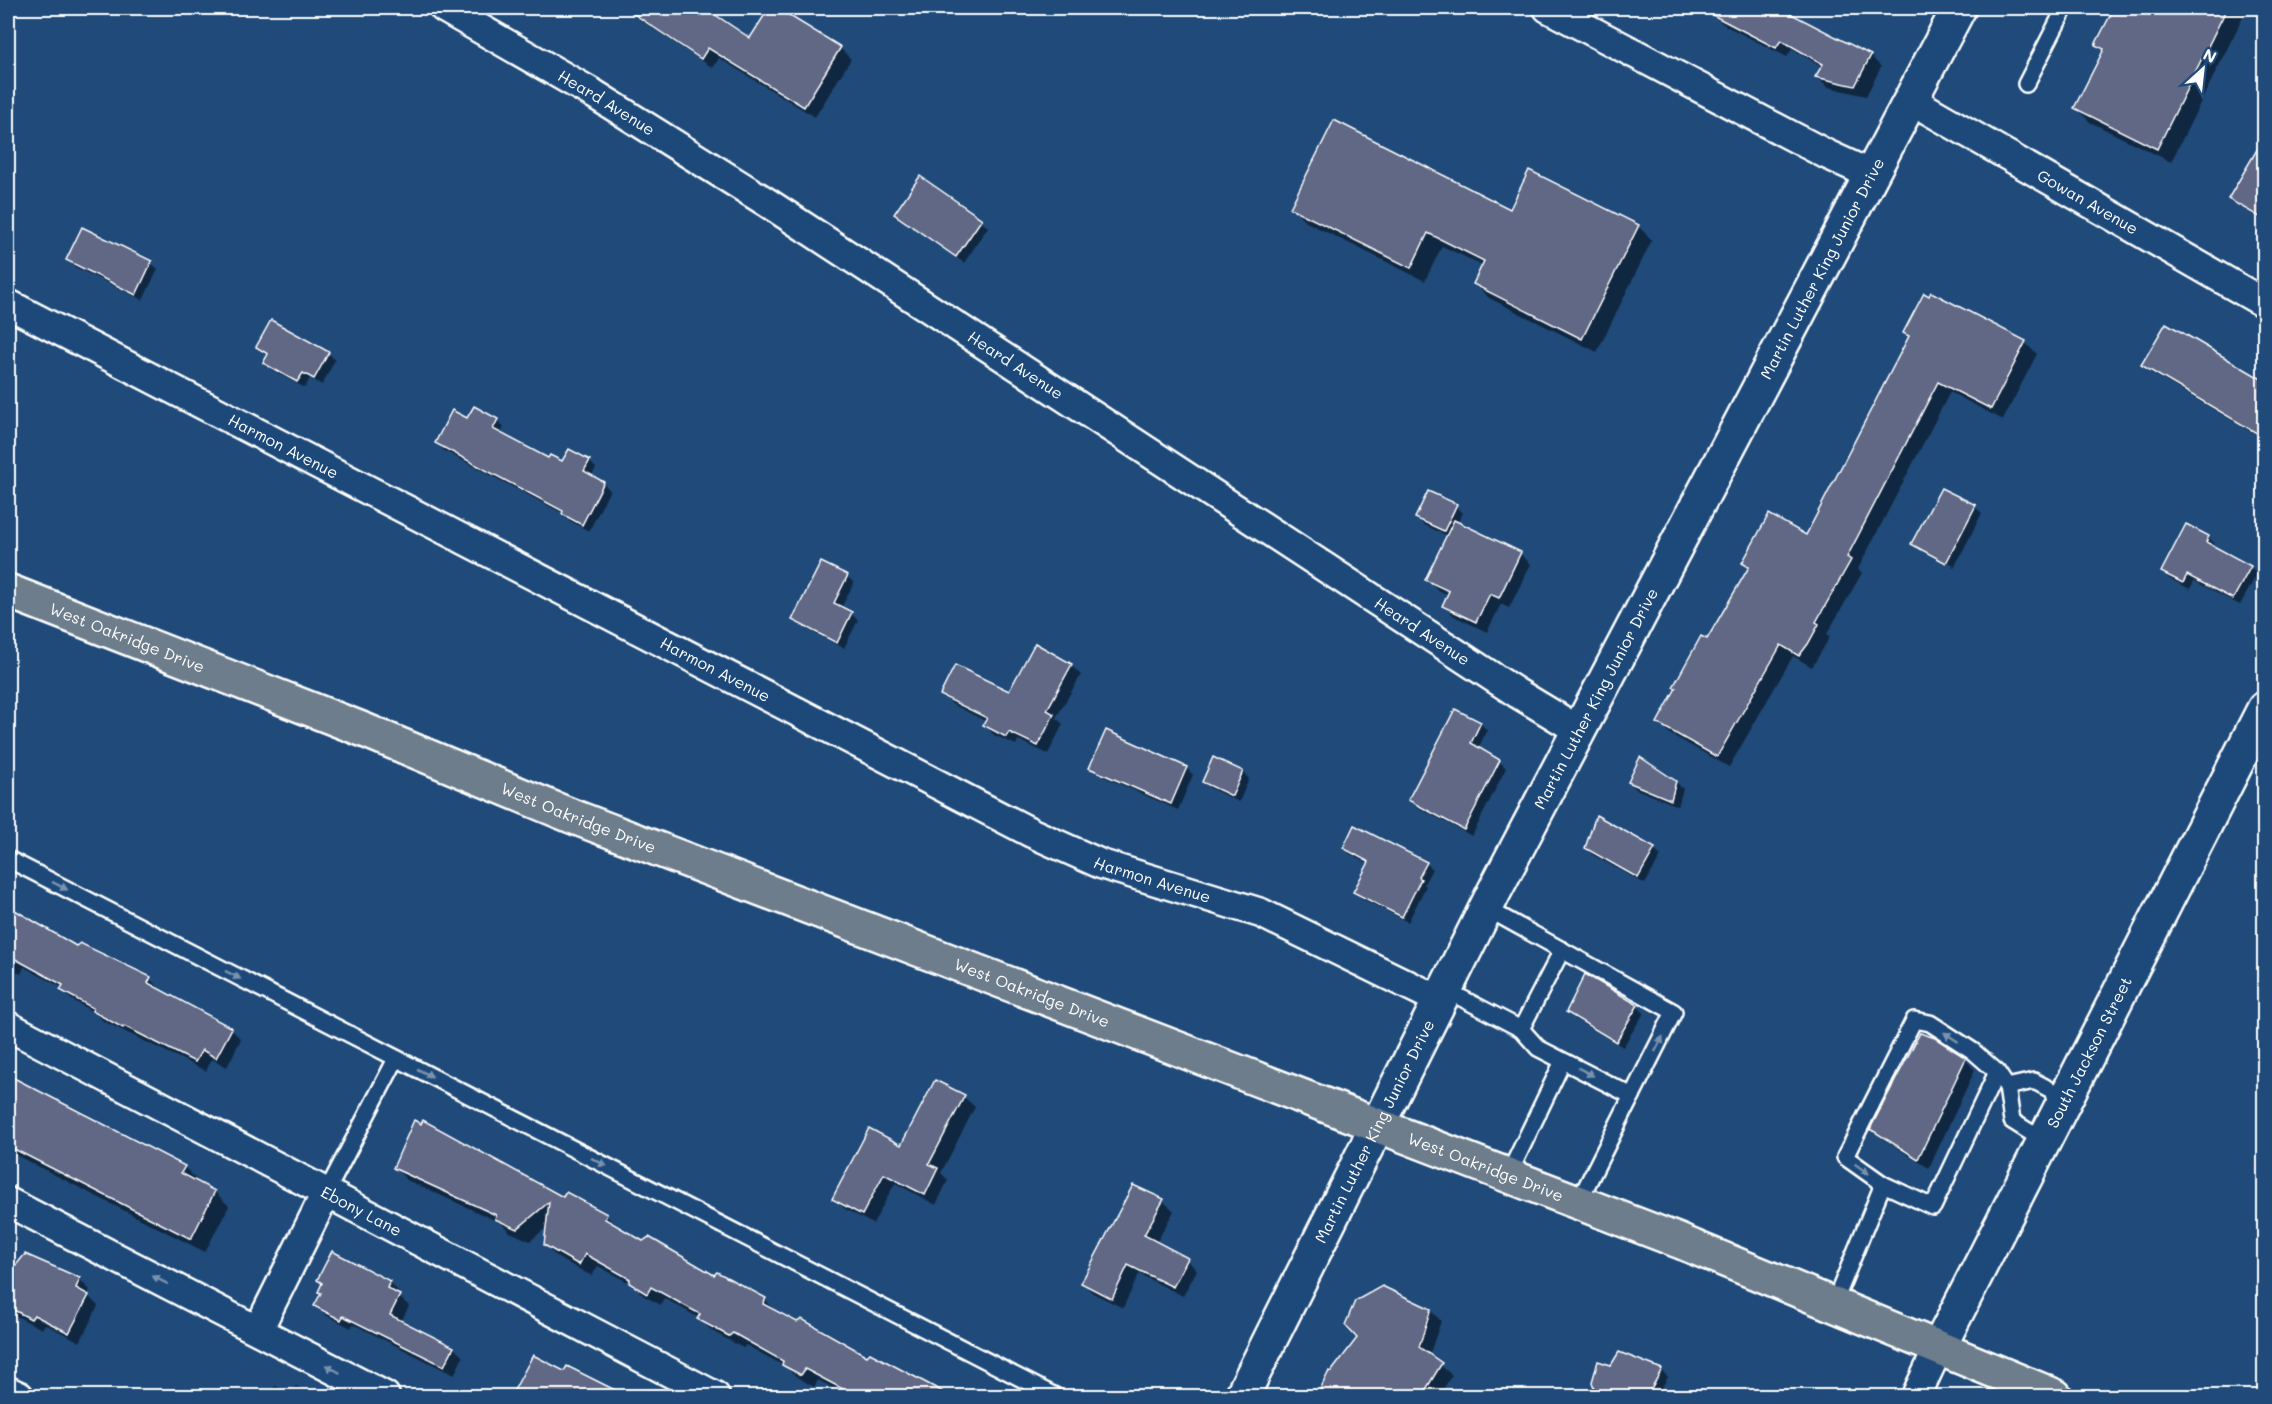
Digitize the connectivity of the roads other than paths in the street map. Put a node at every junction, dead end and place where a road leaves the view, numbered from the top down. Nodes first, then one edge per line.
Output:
1 (444, 8) edge
2 (1548, 8) edge
3 (1959, 8) edge
4 (2065, 8) edge
5 (2026, 84) dead end
6 (1911, 100) junction
7 (1872, 175) junction
8 (2265, 303) edge
9 (8, 304) edge
10 (8, 591) edge
11 (2265, 709) edge
12 (1580, 731) junction
13 (8, 859) edge
14 (1486, 908) junction
15 (1562, 950) junction
16 (1442, 994) junction
17 (8, 1026) edge
18 (1521, 1029) junction
19 (396, 1059) junction
20 (1563, 1060) junction
21 (1997, 1072) junction
22 (2007, 1087) junction
23 (1632, 1096) junction
24 (2066, 1098) junction
25 (1377, 1126) junction
26 (2044, 1141) junction
27 (1508, 1176) junction
28 (1883, 1184) junction
29 (326, 1193) junction
30 (8, 1202) edge
31 (1578, 1203) junction
32 (1833, 1306) junction
33 (258, 1330) junction
34 (1938, 1349) junction
35 (8, 1391) edge
36 (18, 1396) edge
37 (385, 1396) edge
38 (716, 1396) edge
39 (1055, 1396) edge
40 (1242, 1396) edge
41 (1916, 1396) edge
42 (2055, 1396) edge

1 - 12 street, Heard Avenue
2 - 7 street
3 - 6 street, Martin Luther King Junior Drive
4 - 5 lane
6 - 7 street, Martin Luther King Junior Drive
6 - 8 street, Gowan Avenue
7 - 12 street, Martin Luther King Junior Drive
9 - 16 street, Harmon Avenue
10 - 25 main road, West Oakridge Drive
11 - 24 street, South Jackson Street
12 - 14 street, Martin Luther King Junior Drive
13 -> 19 lane
14 - 15 lane
14 - 16 street, Martin Luther King Junior Drive
15 - 18 lane
23 -> 15 lane
16 - 18 lane
16 - 25 street, Martin Luther King Junior Drive
17 - 29 street, Ebony Lane
18 - 20 lane
19 - 29 lane
19 -> 39 lane
20 -> 23 lane
20 - 27 lane
21 - 22 lane
21 - 28 lane
21 -> 28 lane
22 - 24 lane
22 - 26 lane
23 - 31 lane
24 - 26 street, South Jackson Street
25 - 27 main road, West Oakridge Drive
25 - 40 street, Martin Luther King Junior Drive
26 - 34 street, South Jackson Street
27 - 31 main road, West Oakridge Drive
28 - 32 lane
29 - 33 street
29 - 38 street, Ebony Lane
33 -> 30 street
31 - 32 main road, West Oakridge Drive
32 - 34 main road, West Oakridge Drive
37 -> 33 street
34 - 41 street, South Jackson Street
34 - 42 main road, West Oakridge Drive
35 - 36 street

